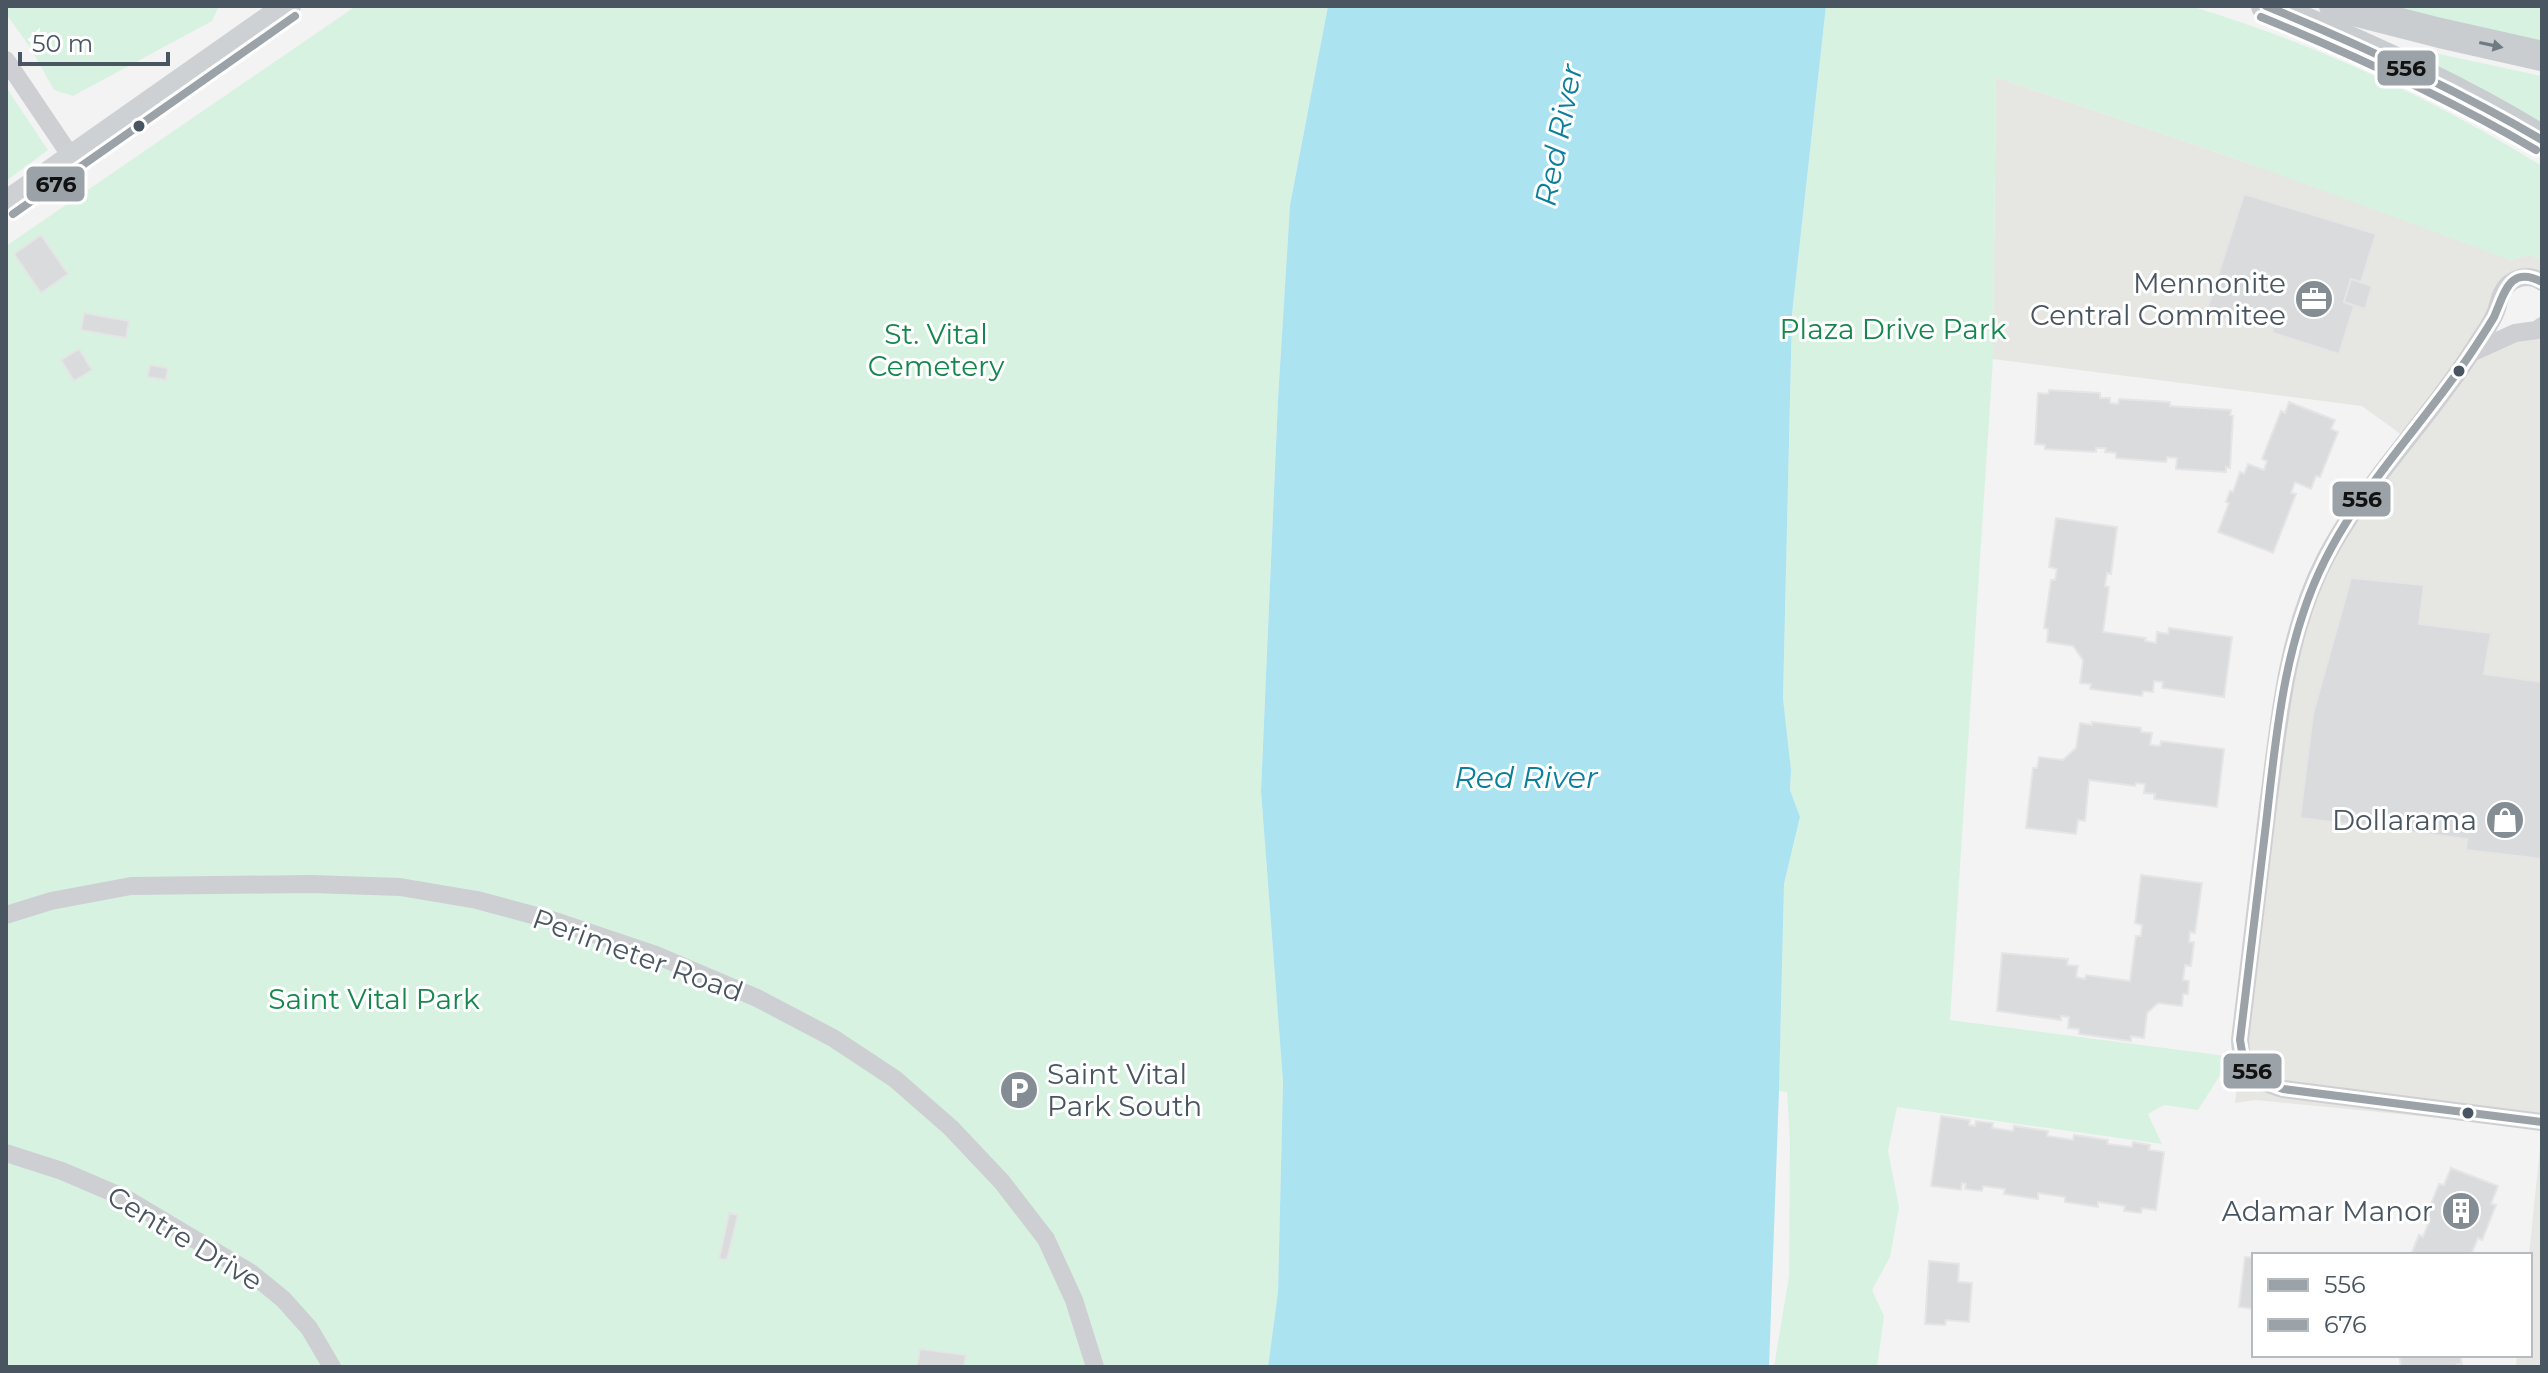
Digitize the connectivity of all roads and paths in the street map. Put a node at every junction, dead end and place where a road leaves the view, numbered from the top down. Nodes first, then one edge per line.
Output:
1 (288, 6) edge
2 (2266, 6) edge
3 (2334, 6) edge
4 (2542, 56) edge
5 (6, 60) edge
6 (2542, 140) edge
7 (72, 158) junction
8 (6, 204) edge
9 (2542, 282) edge
10 (2542, 326) edge
11 (2471, 353) junction
12 (6, 915) edge
13 (2542, 1122) edge
14 (6, 1153) edge
15 (332, 1367) edge
16 (1095, 1367) edge

1 - 7 street
2 - 6 main road
3 -> 4 main road
5 - 7 street
7 - 8 street
9 - 11 street
10 - 11 street
11 - 13 street
12 - 16 street, Perimeter Road
14 - 15 street, Centre Drive

